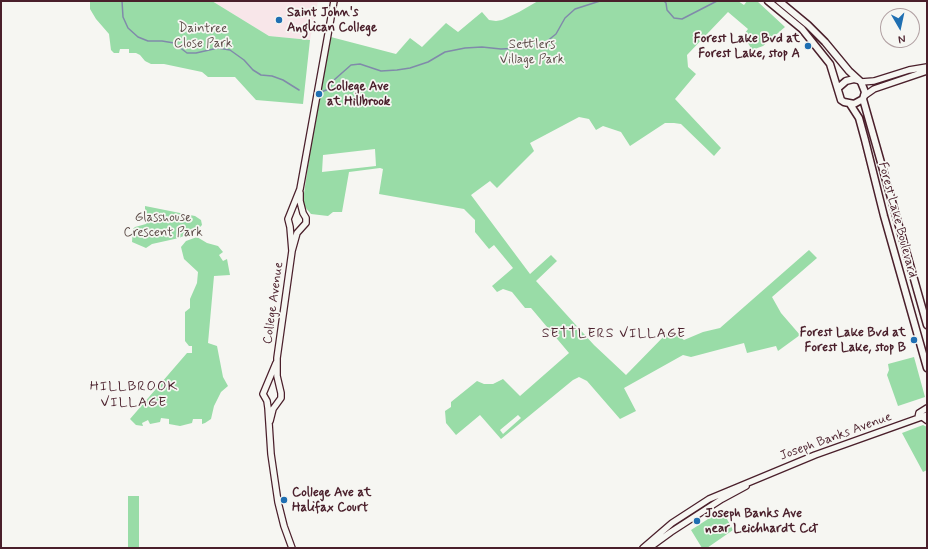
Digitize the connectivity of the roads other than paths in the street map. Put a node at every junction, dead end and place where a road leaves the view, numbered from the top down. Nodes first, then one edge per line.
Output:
1 (334, 1) edge
2 (768, 1) edge
3 (779, 1) edge
4 (927, 66) edge
5 (927, 71) edge
6 (859, 81) junction
7 (838, 88) junction
8 (863, 98) junction
9 (850, 104) junction
10 (300, 189) junction
11 (303, 213) junction
12 (291, 214) junction
13 (290, 227) junction
14 (301, 229) junction
15 (292, 251) junction
16 (927, 325) edge
17 (277, 358) junction
18 (927, 368) edge
19 (267, 386) junction
20 (279, 388) junction
21 (267, 401) junction
22 (278, 401) junction
23 (927, 408) edge
24 (924, 418) edge
25 (270, 422) junction
26 (761, 476) junction
27 (292, 548) edge
28 (643, 548) edge
29 (650, 548) edge

1 - 10 street, College Avenue
2 - 7 main road
3 - 6 main road
4 - 6 street
5 - 8 street
6 - 7 main road
6 - 8 main road
7 - 9 main road
8 - 9 main road
8 - 16 main road, Forest Lake Boulevard
9 - 18 main road, Forest Lake Boulevard
10 - 11 street, College Avenue
10 - 12 street, College Avenue
11 - 12 street
11 - 14 street, College Avenue
12 - 13 street, College Avenue
13 - 14 street
13 - 15 street, College Avenue
14 - 15 street, College Avenue
15 - 17 street, College Avenue
17 - 19 street, College Avenue
17 - 20 street, College Avenue
19 - 20 street
19 - 21 street, College Avenue
20 - 22 street, College Avenue
21 - 22 street
21 - 25 street, College Avenue
22 - 25 street, College Avenue
23 - 24 street, Joseph Banks Avenue
24 - 26 street, Joseph Banks Avenue
25 - 27 street, College Avenue
26 - 28 street, Joseph Banks Avenue
26 - 29 street, Joseph Banks Avenue

